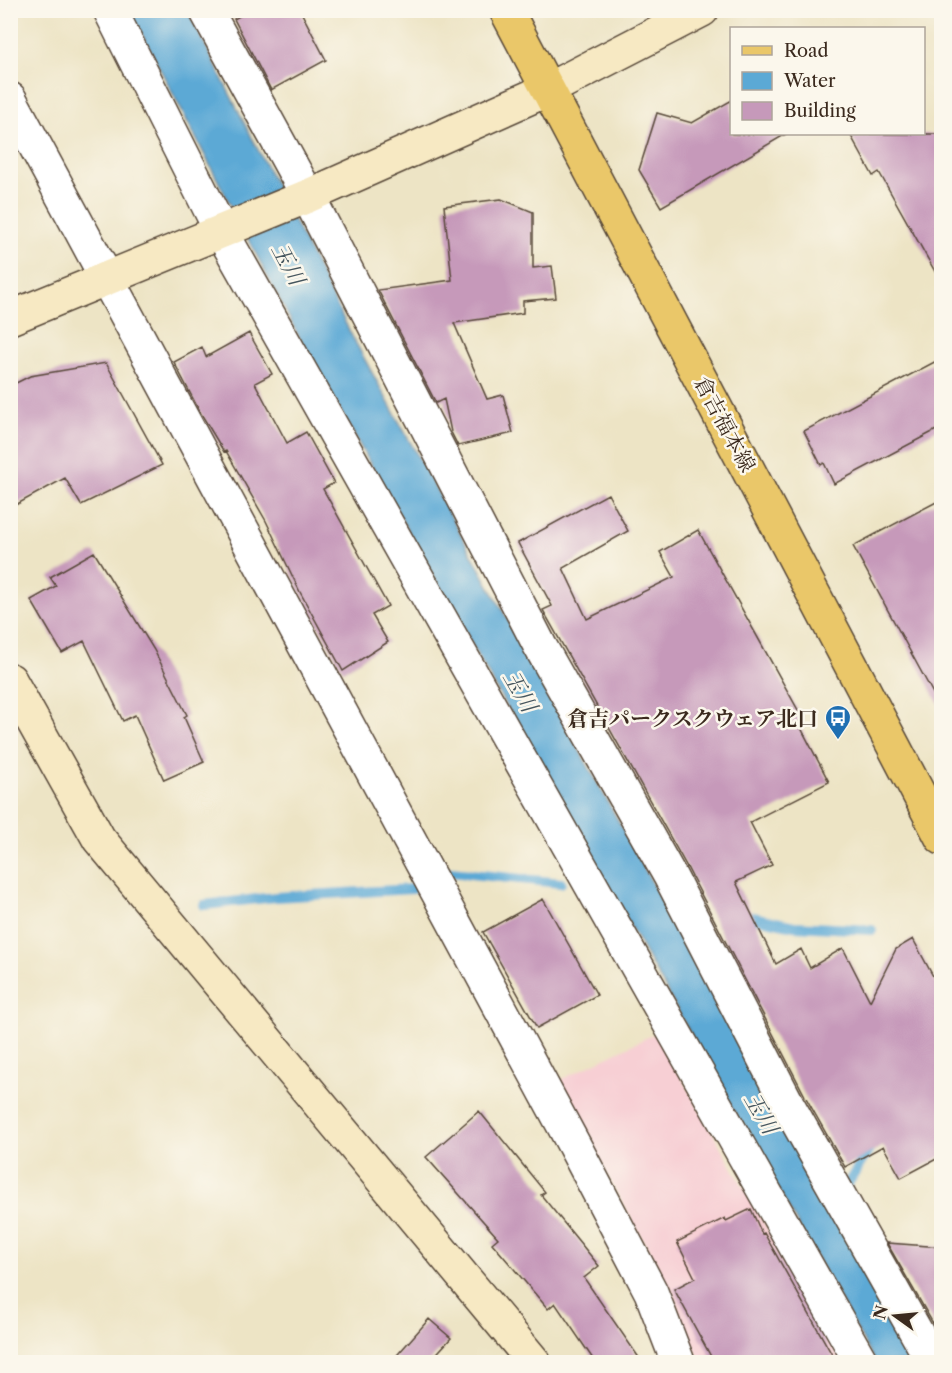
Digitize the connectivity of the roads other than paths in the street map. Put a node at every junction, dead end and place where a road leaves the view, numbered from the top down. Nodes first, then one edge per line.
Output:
1 (110, 10) edge
2 (206, 10) edge
3 (506, 10) edge
4 (702, 10) edge
5 (549, 89) junction
6 (10, 99) edge
7 (309, 196) junction
8 (221, 231) junction
9 (106, 277) junction
10 (10, 318) edge
11 (10, 680) edge
12 (942, 838) edge
13 (534, 1362) edge
14 (678, 1362) edge
15 (861, 1362) edge
16 (933, 1362) edge

1 - 8 street
2 - 7 street
3 - 5 main road, 倉吉福本線
4 - 5 street
5 - 7 street
5 - 12 main road, 倉吉福本線
6 - 9 street
7 - 8 street
7 - 16 street
8 - 9 street
8 - 15 street
9 - 10 street
9 - 14 street
11 - 13 street

